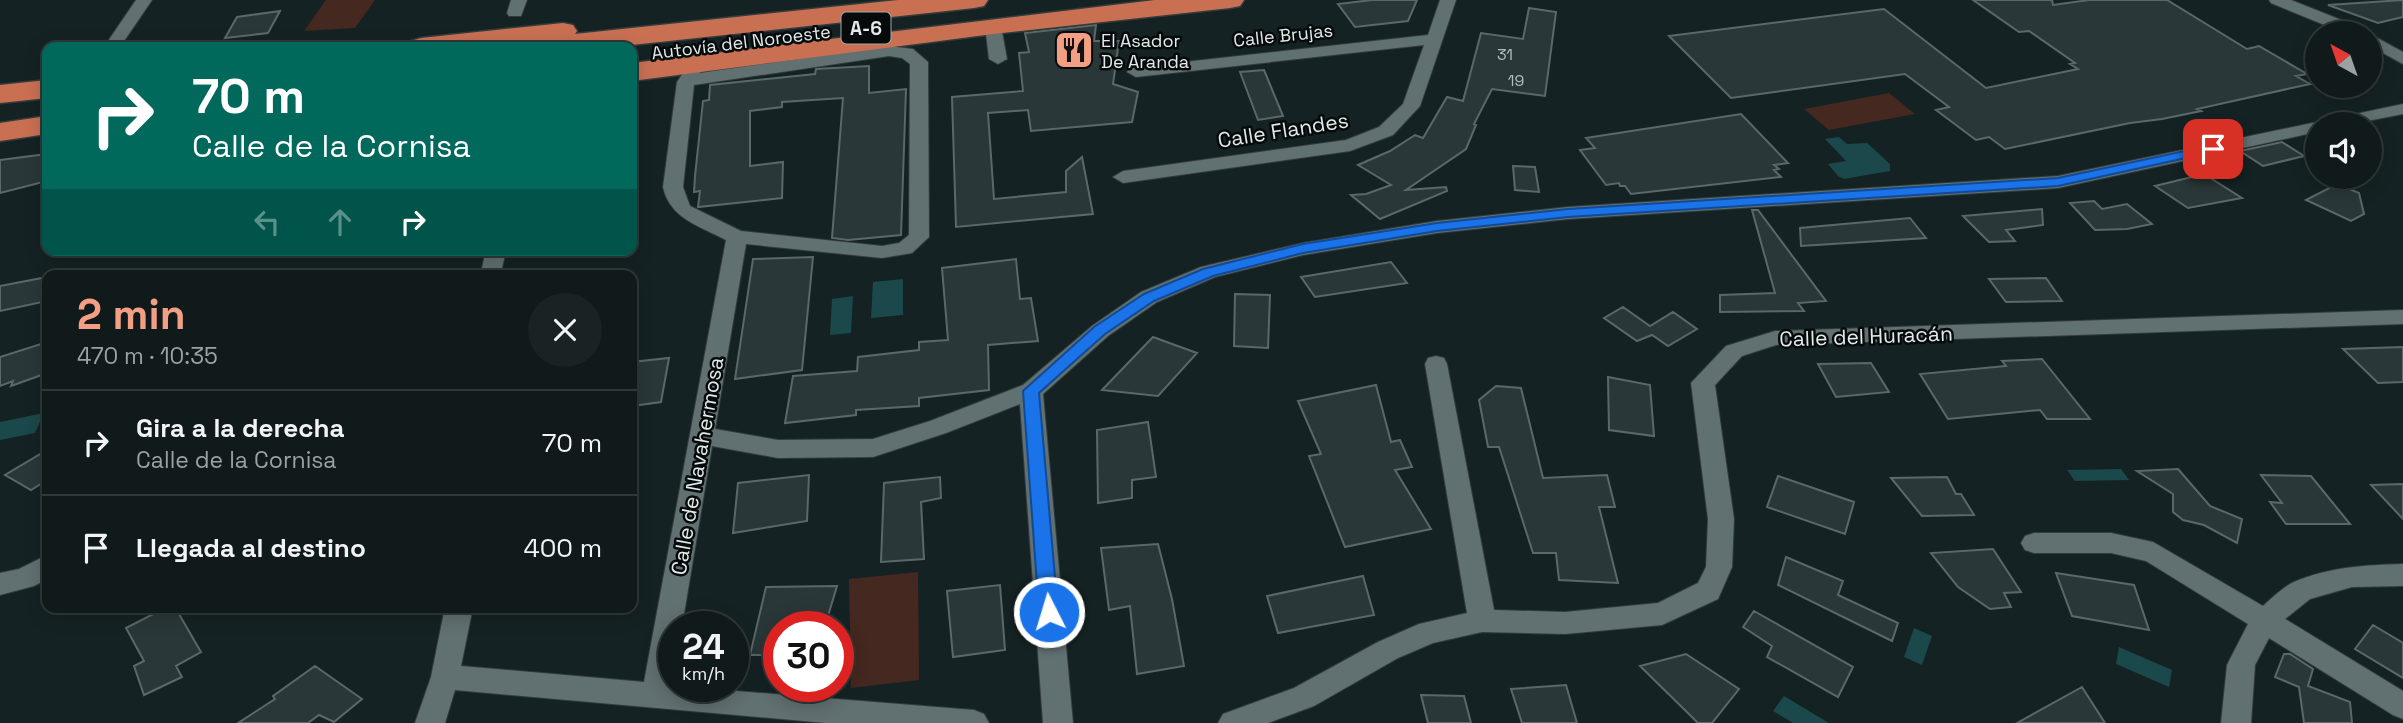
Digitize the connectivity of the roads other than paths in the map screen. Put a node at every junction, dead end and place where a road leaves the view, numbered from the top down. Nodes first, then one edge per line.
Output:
1 (144, 0) edge
2 (844, 0) edge
3 (974, 0) edge
4 (1100, 0) edge
5 (1230, 0) edge
6 (1448, 0) edge
7 (2277, 0) edge
8 (2329, 21) edge
9 (993, 26) junction
10 (716, 30) junction
11 (1435, 39) junction
12 (2382, 41) edge
13 (115, 42) edge
14 (466, 42) edge
15 (589, 42) edge
16 (624, 42) edge
17 (2403, 42) edge
18 (2382, 46) edge
19 (637, 54) edge
20 (998, 59) dead end
21 (2403, 59) edge
22 (637, 72) edge
23 (1136, 72) dead end
24 (692, 73) junction
25 (42, 90) edge
26 (0, 94) edge
27 (42, 103) edge
28 (0, 108) edge
29 (2403, 108) edge
30 (42, 111) edge
31 (2382, 112) edge
32 (0, 116) edge
33 (42, 126) edge
34 (2305, 129) edge
35 (0, 131) edge
36 (42, 143) edge
37 (0, 148) edge
38 (1123, 177) dead end
39 (737, 237) junction
40 (2403, 317) edge
41 (1436, 364) dead end
42 (1031, 391) junction
43 (702, 436) junction
44 (2034, 543) dead end
45 (42, 569) edge
46 (2403, 575) edge
47 (0, 584) edge
48 (458, 613) edge
49 (2264, 620) junction
50 (1482, 621) junction
51 (445, 677) junction
52 (656, 695) junction
53 (2403, 706) edge
54 (796, 715) edge
55 (430, 723) edge
56 (974, 723) edge
57 (1058, 723) edge
58 (1233, 723) edge
59 (2236, 723) edge

1 - 13 street
2 - 14 highway, Autovía del Noroeste / A-6
3 - 10 highway
4 - 19 highway, Autovía del Noroeste / A-6
5 - 9 highway
6 - 11 street, Calle Flandes
7 - 8 street
9 - 20 street
9 - 24 highway
10 - 15 highway
10 - 16 highway
11 - 23 street, Calle Brujas
11 - 38 street, Calle Flandes
12 - 17 street
18 - 21 street
22 - 24 highway
24 - 39 street
24 - 39 street
25 - 26 highway
27 - 28 highway
29 - 31 street
30 - 32 highway
33 - 35 highway
34 - 42 street
36 - 37 highway
39 - 43 street, Calle de Navahermosa
40 - 50 street, Calle del Huracán
41 - 50 street
42 - 43 street
42 - 57 street
43 - 52 street, Calle de Navahermosa
44 - 49 street
45 - 47 street
46 - 49 street
48 - 51 street
49 - 53 street
49 - 59 street
50 - 58 street, Calle del Huracán
51 - 52 street
51 - 55 street
52 - 54 street
54 - 56 street

